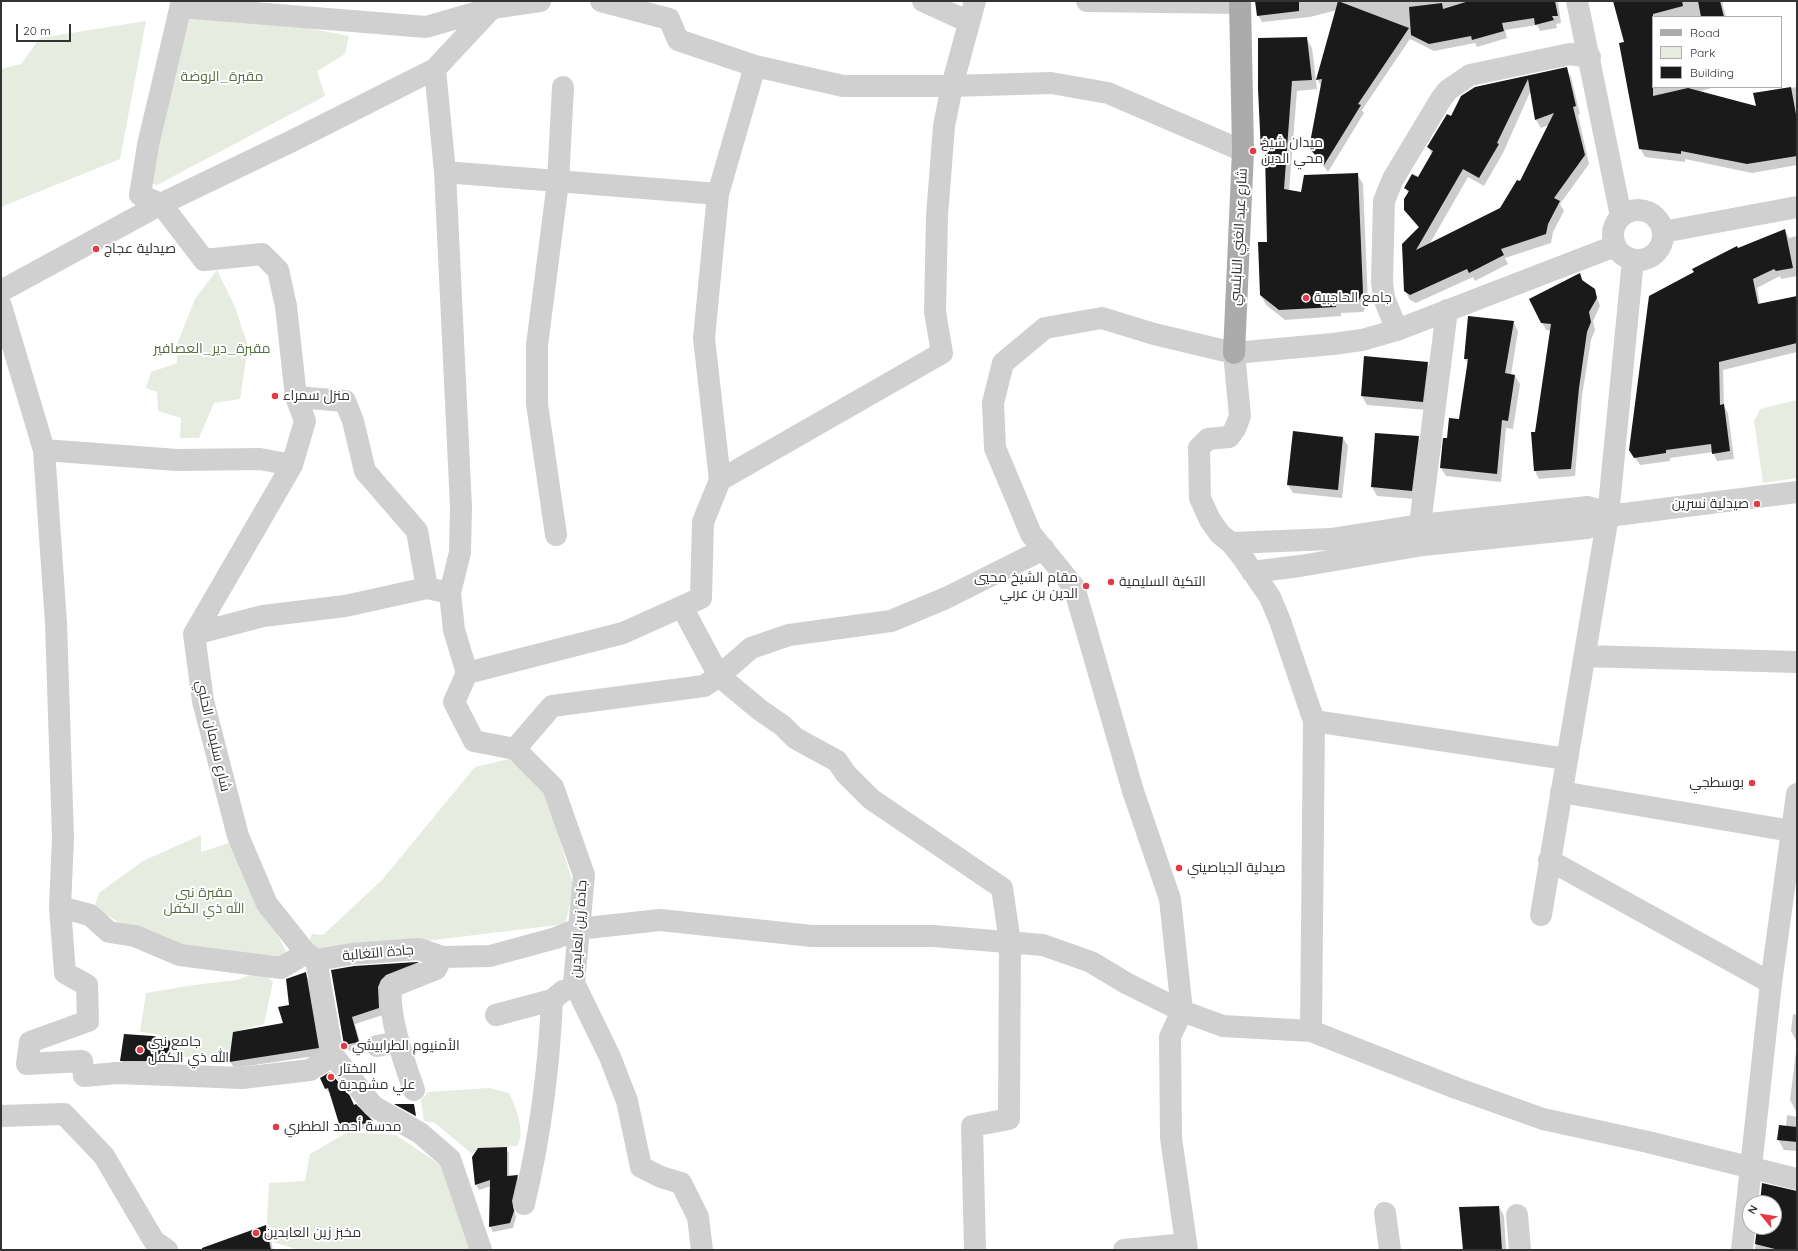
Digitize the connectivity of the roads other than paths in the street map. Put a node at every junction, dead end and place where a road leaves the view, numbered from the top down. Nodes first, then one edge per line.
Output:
1 (540, 1) edge
2 (601, 1) edge
3 (923, 1) edge
4 (975, 1) edge
5 (1088, 1) edge
6 (1577, 1) edge
7 (1240, 2) edge
8 (182, 4) edge
9 (492, 8) junction
10 (673, 10) edge
11 (969, 22) junction
12 (1590, 57) junction
13 (755, 66) junction
14 (435, 69) junction
15 (952, 86) junction
16 (563, 87) dead end
17 (1244, 151) junction
18 (445, 172) junction
19 (558, 182) junction
20 (718, 194) junction
21 (161, 204) junction
22 (1797, 207) edge
23 (1621, 216) junction
24 (1663, 232) junction
25 (1615, 246) junction
26 (1633, 260) junction
27 (1, 291) edge
28 (1, 306) edge
29 (1447, 310) junction
30 (1397, 330) junction
31 (1234, 353) junction
32 (296, 397) junction
33 (44, 450) junction
34 (292, 465) junction
35 (720, 480) junction
36 (1797, 492) edge
37 (1608, 516) junction
38 (1420, 524) junction
39 (556, 535) dead end
40 (1316, 540) junction
41 (1231, 543) junction
42 (1044, 549) junction
43 (1319, 563) junction
44 (1252, 572) junction
45 (427, 588) junction
46 (450, 593) junction
47 (682, 607) junction
48 (194, 634) junction
49 (1586, 656) junction
50 (1797, 662) edge
51 (467, 674) junction
52 (719, 676) junction
53 (1314, 722) junction
54 (516, 749) junction
55 (1566, 759) junction
56 (1561, 792) junction
57 (1797, 794) edge
58 (1795, 832) edge
59 (1550, 860) junction
60 (60, 907) junction
61 (1541, 915) dead end
62 (578, 928) junction
63 (1010, 942) junction
64 (311, 956) junction
65 (442, 957) junction
66 (574, 983) junction
67 (1771, 983) junction
68 (552, 1000) junction
69 (1182, 1011) junction
70 (496, 1015) dead end
71 (1311, 1031) junction
72 (399, 1042) junction
73 (377, 1046) dead end
74 (333, 1055) junction
75 (414, 1090) dead end
76 (1, 1116) edge
77 (1750, 1167) junction
78 (1797, 1178) edge
79 (524, 1204) dead end
80 (1385, 1213) dead end
81 (1517, 1215) dead end
82 (1187, 1247) edge
83 (167, 1250) edge
84 (481, 1250) edge
85 (702, 1250) edge
86 (975, 1250) edge
87 (1124, 1250) edge
88 (1390, 1250) edge
89 (1520, 1250) edge
90 (1742, 1250) edge

1 - 9 street
2 - 10 street
3 - 11 street
4 - 11 street
5 - 7 street
6 - 12 street
7 - 17 main road, شارع عبد الغني النابلسي
8 - 9 street
8 - 21 street
9 - 14 street
10 - 13 street
11 - 15 street
12 - 23 street
12 - 30 street
13 - 15 street
13 - 20 street
14 - 18 street
14 - 21 street
15 - 17 street
15 - 35 street
16 - 19 street
17 - 31 main road, شارع عبد الغني النابلسي
18 - 19 street
18 - 46 street
19 - 20 street
19 - 39 street
20 - 35 street
21 - 27 street
21 - 32 street
22 - 24 street
23 - 24 street
23 - 25 street
24 - 26 street
25 - 26 street
25 - 29 street
26 - 37 street
28 - 33 street
29 - 30 street
29 - 38 street
30 - 31 street
31 - 41 street
31 - 42 street
32 - 34 street
32 - 45 street
33 - 34 street
33 - 60 street
34 - 48 street
35 - 47 street
36 - 37 street
37 - 38 street
37 - 43 street
37 - 49 street
38 - 40 street
40 - 41 street
40 - 43 street
41 - 44 street
42 - 52 street
42 - 69 street
43 - 44 street
44 - 53 street
45 - 46 street
45 - 48 street
46 - 51 street
47 - 51 street
47 - 52 street
48 - 64 street, شارع سليمان الحلبي
49 - 50 street
49 - 55 street
51 - 54 street
52 - 54 street
52 - 63 street
53 - 55 street
53 - 71 street
54 - 62 street, جادة زين العابدين
55 - 56 street
56 - 58 street
56 - 59 street
57 - 58 street
58 - 67 street
59 - 61 street
59 - 67 street
60 - 64 street
60 - 74 street
62 - 63 street, جادة التغالبة
62 - 65 street, جادة التغالبة
62 - 66 street, جادة زين العابدين
63 - 69 street, جادة التغالبة
63 - 86 street
64 - 65 street, جادة التغالبة
64 - 74 street, شارع سليمان الحلبي
65 - 72 street
66 - 68 street
66 - 85 street, جادة زين العابدين
67 - 77 street
68 - 70 street
68 - 79 street
69 - 71 street, جادة التغالبة
69 - 82 street
71 - 77 street, جادة التغالبة
72 - 73 street
72 - 75 street
74 - 84 street, شارع سليمان الحلبي
76 - 83 street
77 - 78 street, جادة التغالبة
77 - 90 street
80 - 88 street
81 - 89 street
82 - 87 street

